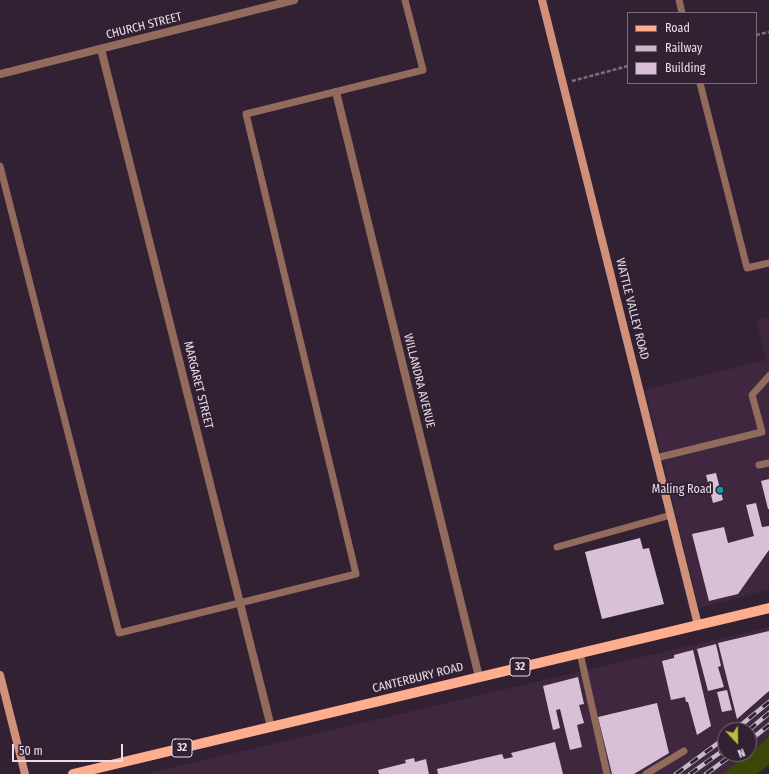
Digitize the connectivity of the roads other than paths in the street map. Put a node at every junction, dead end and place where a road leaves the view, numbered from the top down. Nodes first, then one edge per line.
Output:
1 (294, 0) edge
2 (405, 0) edge
3 (542, 0) edge
4 (679, 0) edge
5 (682, 12) edge
6 (101, 49) junction
7 (0, 74) edge
8 (700, 84) edge
9 (336, 92) junction
10 (0, 166) edge
11 (769, 262) edge
12 (769, 376) edge
13 (656, 458) junction
14 (769, 463) edge
15 (760, 466) dead end
16 (671, 515) junction
17 (557, 547) dead end
18 (240, 602) junction
19 (769, 608) edge
20 (698, 625) junction
21 (580, 653) junction
22 (0, 675) edge
23 (479, 677) junction
24 (271, 727) junction
25 (684, 751) dead end
26 (94, 772) edge
27 (25, 774) edge
28 (73, 774) edge
29 (607, 774) edge
30 (646, 774) edge

1 - 6 street, CHURCH STREET
2 - 9 lane
3 - 13 street, WATTLE VALLEY ROAD
4 - 5 lane
6 - 7 street, CHURCH STREET
6 - 18 street, MARGARET STREET
8 - 11 lane
9 - 18 lane
9 - 23 street, WILLANDRA AVENUE
10 - 18 lane
12 - 13 lane
13 - 16 street, WATTLE VALLEY ROAD
14 - 15 lane
16 - 17 lane
16 - 20 street, WATTLE VALLEY ROAD
18 - 24 street, MARGARET STREET
19 - 20 main road, CANTERBURY ROAD / 32
20 - 21 main road, CANTERBURY ROAD / 32
21 - 23 main road, CANTERBURY ROAD / 32
21 - 29 lane
22 - 27 street
23 - 24 main road, CANTERBURY ROAD / 32
24 - 26 main road, CANTERBURY ROAD / 32
25 - 30 lane
26 - 28 main road, CANTERBURY ROAD / 32

